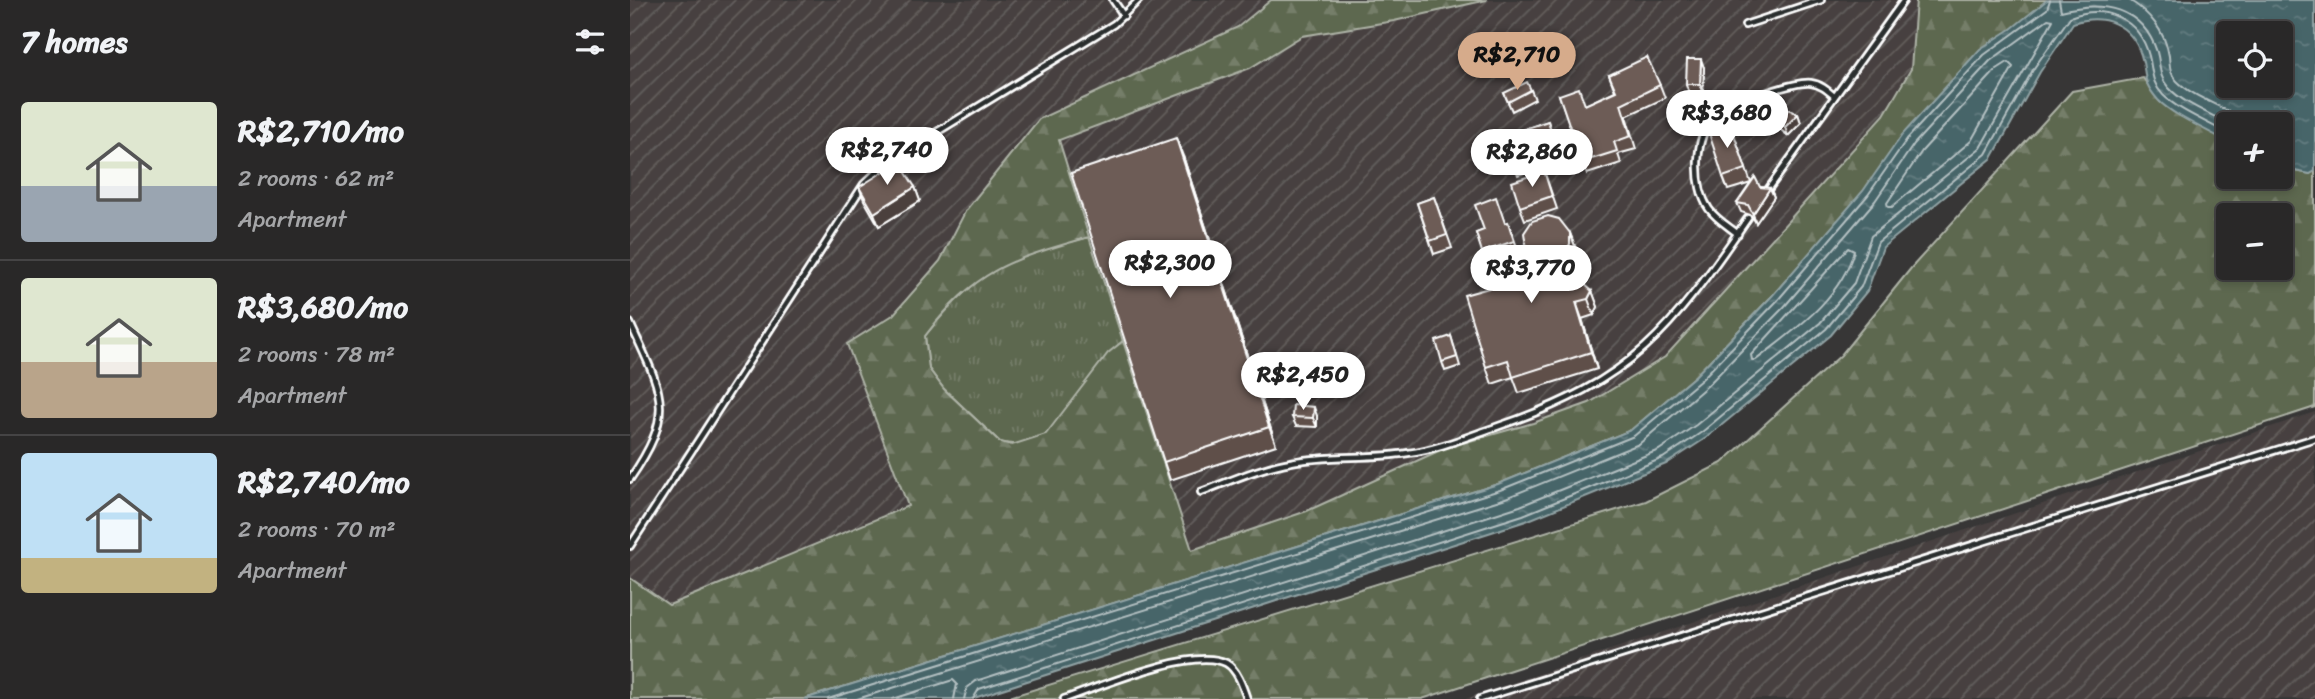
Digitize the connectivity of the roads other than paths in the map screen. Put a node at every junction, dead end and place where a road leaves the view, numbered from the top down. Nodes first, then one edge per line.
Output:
1 (1113, 0) edge
2 (1139, 0) edge
3 (1821, 0) edge
4 (1904, 0) edge
5 (1124, 16) junction
6 (1745, 25) dead end
7 (1834, 96) junction
8 (1766, 192) edge
9 (1748, 218) edge
10 (1738, 234) junction
11 (630, 323) edge
12 (2315, 438) edge
13 (630, 479) edge
14 (1201, 492) dead end
15 (630, 546) edge
16 (1064, 699) edge
17 (1247, 699) edge
18 (1480, 699) edge

1 - 5 lane
2 - 5 lane
3 - 6 lane
4 - 7 lane
5 - 15 lane
7 - 8 lane
7 - 10 lane
9 - 10 lane
10 - 14 lane
11 - 13 lane
12 - 18 lane
16 - 17 lane

